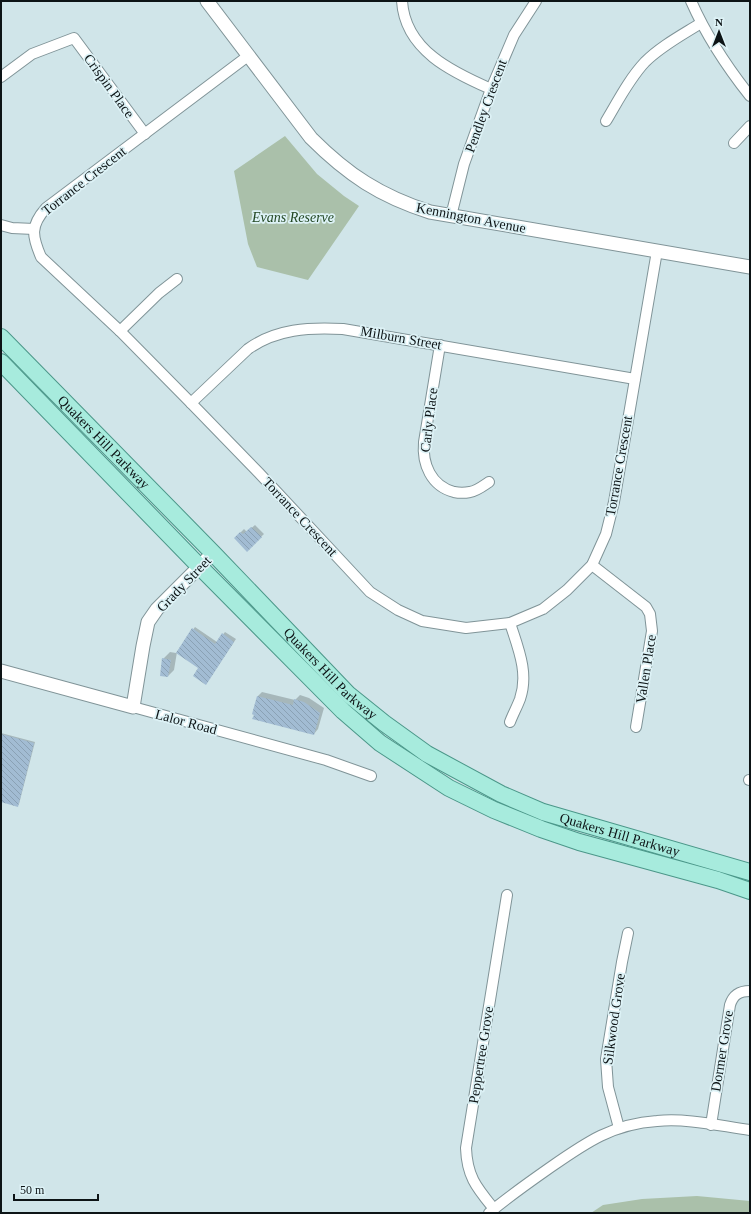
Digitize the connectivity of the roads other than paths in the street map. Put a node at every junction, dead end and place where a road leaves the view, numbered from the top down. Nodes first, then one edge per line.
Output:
1 (207, 1) edge
2 (402, 1) edge
3 (536, 1) edge
4 (691, 1) edge
5 (701, 23) junction
6 (248, 56) junction
7 (1, 77) edge
8 (491, 89) junction
9 (750, 96) edge
10 (606, 121) dead end
11 (750, 126) edge
12 (145, 134) junction
13 (734, 142) dead end
14 (451, 216) junction
15 (1, 225) edge
16 (34, 229) junction
17 (657, 251) junction
18 (750, 267) edge
19 (177, 279) dead end
20 (120, 331) junction
21 (1, 337) edge
22 (440, 345) junction
23 (1, 362) edge
24 (635, 379) junction
25 (191, 403) junction
26 (489, 482) dead end
27 (213, 553) junction
28 (592, 565) junction
29 (200, 566) junction
30 (510, 623) junction
31 (1, 671) edge
32 (133, 707) junction
33 (510, 722) dead end
34 (636, 727) dead end
35 (371, 776) dead end
36 (750, 872) edge
37 (750, 891) edge
38 (507, 895) dead end
39 (628, 933) dead end
40 (750, 991) edge
41 (711, 1125) junction
42 (619, 1128) junction
43 (750, 1130) edge
44 (492, 1211) edge

1 - 6 street, Kennington Avenue
2 - 8 street
3 - 8 street, Pendley Crescent
4 - 5 street
5 - 9 street
5 - 10 street
6 - 12 street, Torrance Crescent
6 - 14 street, Kennington Avenue
7 - 12 street, Crispin Place
8 - 14 street, Pendley Crescent
11 - 13 street
12 - 16 street, Torrance Crescent
14 - 17 street, Kennington Avenue
15 - 16 street
16 - 20 street, Torrance Crescent
17 - 18 street, Kennington Avenue
17 - 24 street, Torrance Crescent
19 - 20 street
20 - 25 street, Torrance Crescent
21 - 27 main road, Quakers Hill Parkway
22 - 24 street, Milburn Street
22 - 25 street, Milburn Street
22 - 26 street, Carly Place
23 - 29 main road, Quakers Hill Parkway
24 - 28 street, Torrance Crescent
25 - 30 street, Torrance Crescent
27 - 29 street, Grady Street
27 - 36 main road, Quakers Hill Parkway
28 - 30 street, Torrance Crescent
28 - 34 street, Vallen Place
29 - 32 street, Grady Street
29 - 37 main road, Quakers Hill Parkway
30 - 33 street
31 - 32 street, Lalor Road
32 - 35 street, Lalor Road
38 - 44 street, Peppertree Grove
39 - 42 street, Silkwood Grove
40 - 41 street, Dormer Grove
41 - 42 street
41 - 43 street
42 - 44 street

